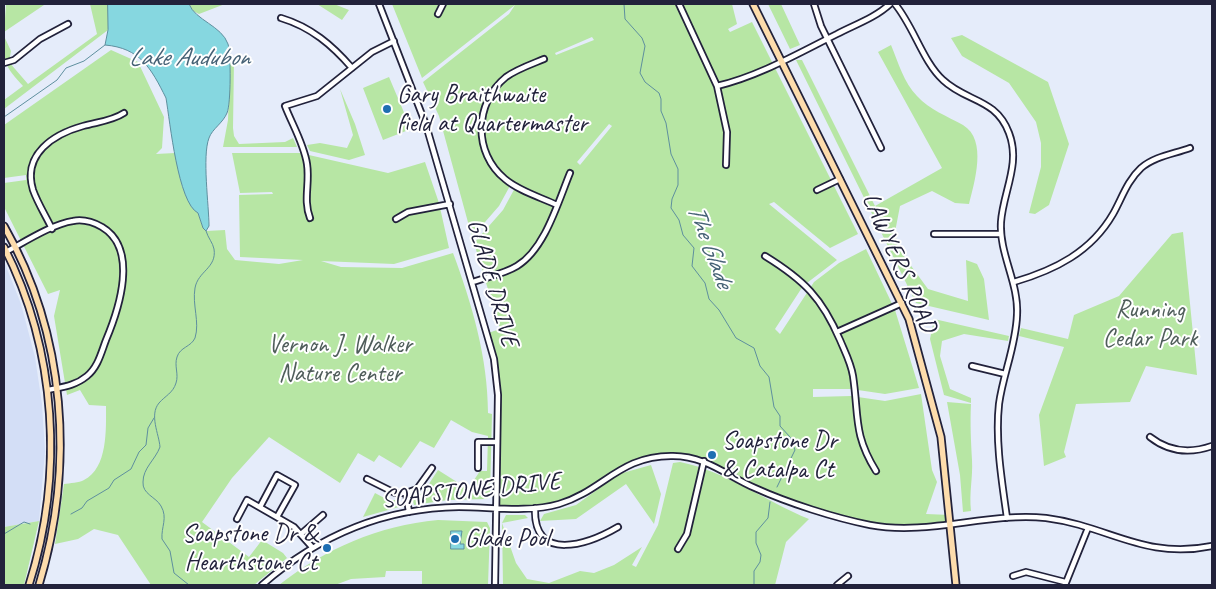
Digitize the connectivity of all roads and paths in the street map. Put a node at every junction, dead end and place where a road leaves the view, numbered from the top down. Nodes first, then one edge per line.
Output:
1 (378, 4) edge
2 (443, 4) edge
3 (679, 4) edge
4 (753, 4) edge
5 (814, 4) edge
6 (890, 4) edge
7 (895, 4) edge
8 (438, 14) dead end
9 (281, 18) dead end
10 (68, 24) dead end
11 (828, 39) junction
12 (394, 41) junction
13 (544, 59) dead end
14 (782, 62) junction
15 (4, 63) edge
16 (352, 68) junction
17 (717, 86) junction
18 (124, 113) dead end
19 (881, 148) dead end
20 (1190, 148) dead end
21 (726, 165) dead end
22 (570, 173) dead end
23 (840, 179) junction
24 (817, 190) dead end
25 (450, 204) junction
26 (557, 204) junction
27 (310, 218) dead end
28 (396, 218) dead end
29 (4, 226) edge
30 (52, 229) junction
31 (934, 234) dead end
32 (1001, 234) junction
33 (15, 247) junction
34 (4, 250) edge
35 (766, 256) dead end
36 (473, 282) junction
37 (1014, 282) junction
38 (902, 303) junction
39 (837, 332) junction
40 (972, 366) dead end
41 (1005, 374) junction
42 (57, 388) junction
43 (48, 390) junction
44 (1150, 437) dead end
45 (496, 442) junction
46 (1212, 446) edge
47 (704, 461) junction
48 (432, 468) dead end
49 (478, 468) dead end
50 (876, 471) dead end
51 (367, 479) dead end
52 (406, 493) junction
53 (260, 507) junction
54 (496, 507) junction
55 (535, 508) junction
56 (409, 512) junction
57 (324, 515) dead end
58 (277, 517) junction
59 (1007, 518) junction
60 (237, 519) dead end
61 (950, 524) junction
62 (618, 527) dead end
63 (1088, 528) junction
64 (301, 534) junction
65 (1212, 546) edge
66 (312, 547) junction
67 (678, 549) dead end
68 (37, 560) junction
69 (46, 562) junction
70 (848, 576) dead end
71 (1013, 576) dead end
72 (1065, 584) edge
73 (29, 585) edge
74 (39, 585) edge
75 (262, 585) edge
76 (495, 585) edge
77 (837, 585) edge
78 (956, 585) edge

1 - 12 street, GLADE DRIVE
2 - 8 street
3 - 17 street
4 - 14 main road, LAWYERS ROAD
5 - 11 street
6 - 11 street
7 - 32 street
9 - 16 street
10 - 15 street
11 - 14 street
11 - 19 street
12 - 16 street
12 - 25 street, GLADE DRIVE
13 - 26 street
14 - 17 street
14 - 23 main road, LAWYERS ROAD
16 - 27 street
17 - 21 street
18 - 30 street
20 - 37 street
22 - 26 street
23 - 24 street
23 - 38 main road, LAWYERS ROAD
25 - 28 street
25 - 36 street, GLADE DRIVE
26 - 36 street
29 - 33 main road
30 - 33 street
30 - 42 street
31 - 32 street
32 - 37 street
33 - 34 street
33 - 42 main road
34 - 43 main road
35 - 39 street
36 - 45 street, GLADE DRIVE
37 - 41 street
38 - 39 street
38 - 61 main road, LAWYERS ROAD
39 - 50 street
40 - 41 street
41 - 59 street
42 - 43 street
42 - 69 main road
43 - 68 main road
44 - 46 street
45 - 49 street
45 - 54 street, GLADE DRIVE
47 - 55 street, SOAPSTONE DRIVE
47 - 61 street, SOAPSTONE DRIVE
47 - 67 street
48 - 52 street
51 - 52 street
52 - 56 street
53 - 58 street
53 - 58 street
53 - 60 street
54 - 55 street, SOAPSTONE DRIVE
54 - 56 street, SOAPSTONE DRIVE
54 - 76 street, GLADE DRIVE
55 - 62 street
56 - 66 street, SOAPSTONE DRIVE
57 - 64 street
58 - 64 street
59 - 61 street, SOAPSTONE DRIVE
59 - 63 street, SOAPSTONE DRIVE
61 - 78 main road, LAWYERS ROAD
63 - 65 street, SOAPSTONE DRIVE
63 - 72 street
64 - 66 street
66 - 75 street, SOAPSTONE DRIVE
68 - 69 street
68 - 73 main road
69 - 74 main road
70 - 77 street
71 - 72 street

